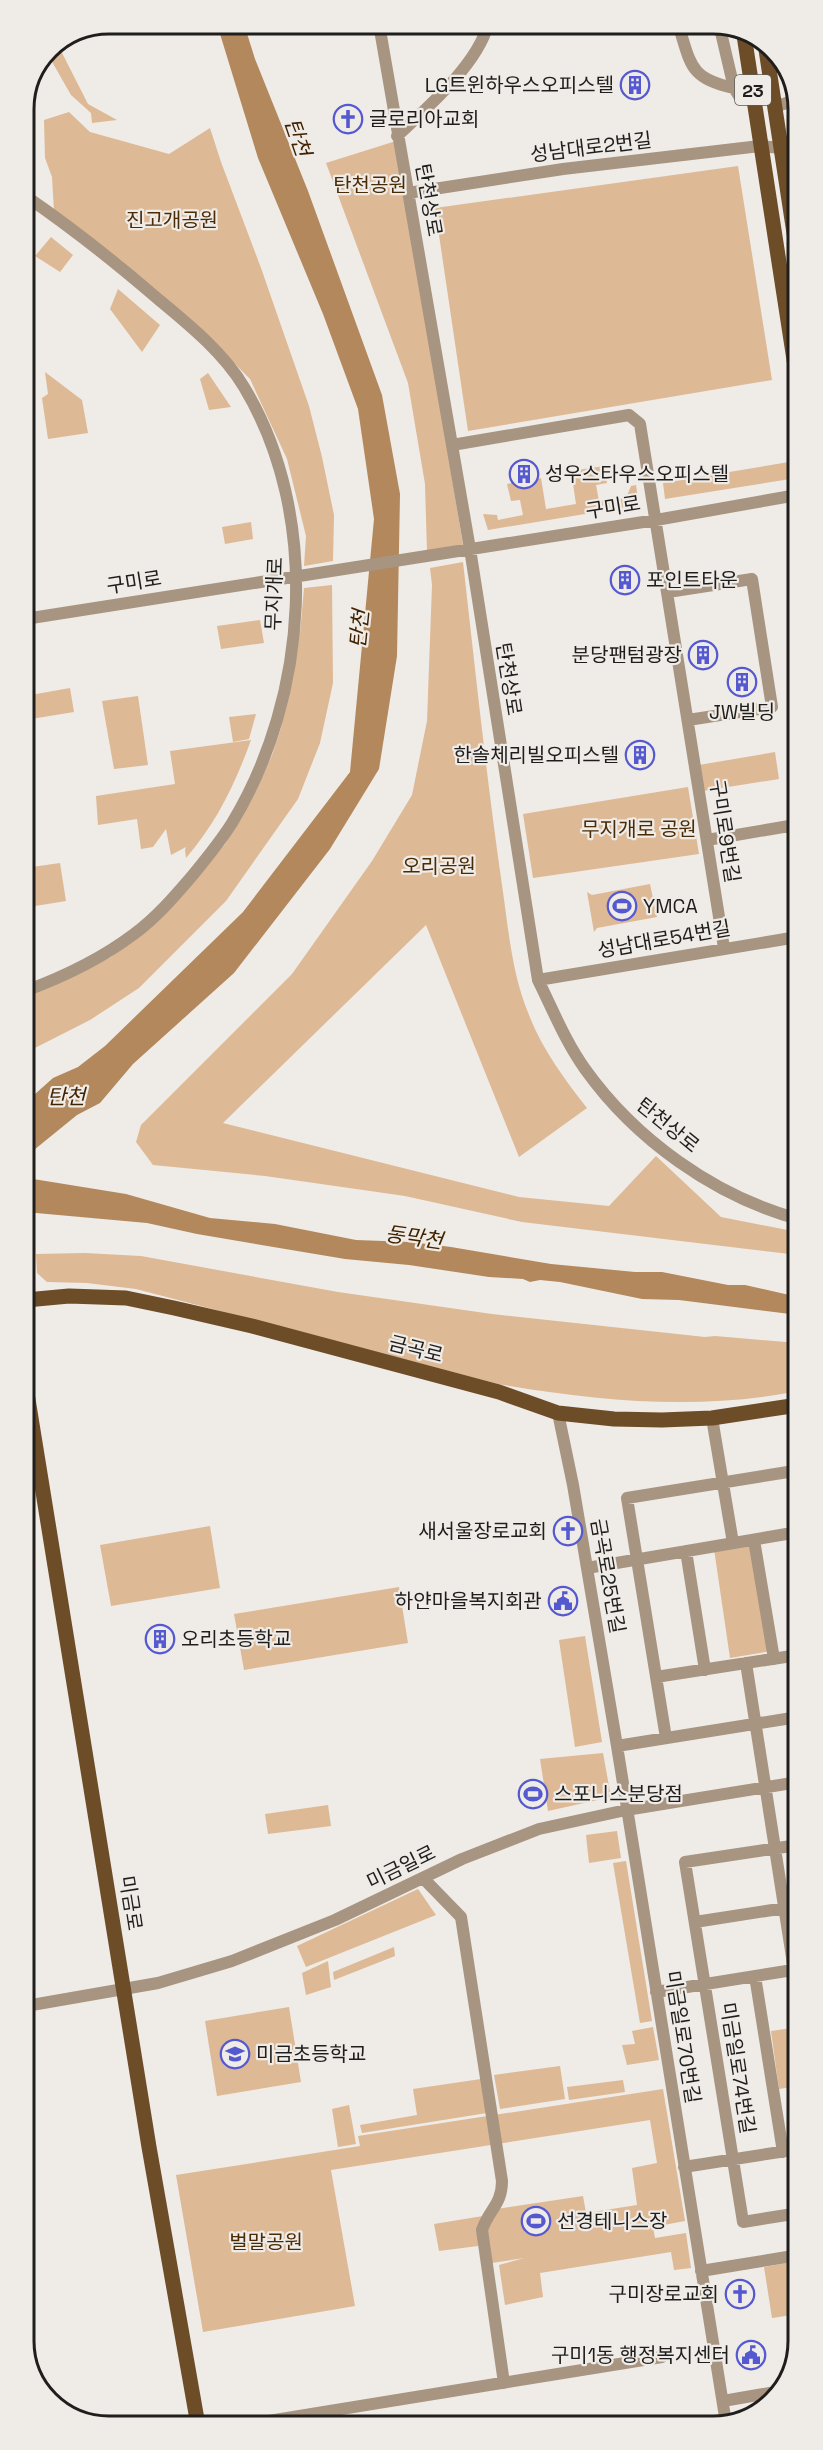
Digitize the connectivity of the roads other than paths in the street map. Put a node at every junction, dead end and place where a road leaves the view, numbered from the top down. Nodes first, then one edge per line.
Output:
1 (381, 34) edge
2 (485, 35) edge
3 (681, 35) edge
4 (722, 35) edge
5 (745, 42) edge
6 (767, 57) edge
7 (734, 88) junction
8 (754, 101) junction
9 (788, 103) edge
10 (774, 107) junction
11 (397, 136) junction
12 (759, 146) junction
13 (781, 148) junction
14 (788, 153) edge
15 (408, 193) junction
16 (788, 194) edge
17 (34, 202) edge
18 (788, 329) edge
19 (452, 445) junction
20 (788, 497) edge
21 (656, 520) junction
22 (470, 549) junction
23 (296, 576) junction
24 (668, 592) junction
25 (34, 618) edge
26 (688, 720) junction
27 (788, 826) edge
28 (706, 840) junction
29 (788, 938) edge
30 (724, 948) junction
31 (538, 980) junction
32 (34, 987) edge
33 (788, 1216) edge
34 (34, 1299) edge
35 (788, 1407) edge
36 (558, 1413) junction
37 (712, 1418) junction
38 (34, 1436) edge
39 (788, 1472) edge
40 (723, 1483) junction
41 (788, 1534) edge
42 (754, 1540) junction
43 (733, 1543) junction
44 (686, 1551) junction
45 (637, 1560) junction
46 (587, 1568) junction
47 (788, 1657) edge
48 (774, 1659) junction
49 (746, 1663) junction
50 (705, 1670) junction
51 (656, 1677) junction
52 (788, 1719) edge
53 (758, 1724) junction
54 (666, 1738) junction
55 (617, 1746) junction
56 (788, 1784) edge
57 (765, 1787) junction
58 (626, 1810) junction
59 (788, 1847) edge
60 (775, 1849) junction
61 (423, 1878) junction
62 (785, 1908) junction
63 (788, 1908) edge
64 (695, 1922) junction
65 (788, 1925) edge
66 (788, 1970) edge
67 (755, 1976) junction
68 (705, 1984) junction
69 (124, 1989) junction
70 (656, 1992) junction
71 (34, 2005) edge
72 (788, 2151) edge
73 (783, 2152) junction
74 (733, 2159) junction
75 (684, 2167) junction
76 (788, 2215) edge
77 (788, 2257) edge
78 (701, 2271) junction
79 (662, 2357) dead end
80 (504, 2383) junction
81 (765, 2394) edge
82 (723, 2401) junction
83 (196, 2415) edge
84 (303, 2415) edge
85 (725, 2415) edge

1 - 11 street, 탄천상로
2 - 11 street
3 - 7 street
4 - 7 street
5 - 8 main road, 23
6 - 10 main road, 23
7 - 8 street
8 - 12 main road, 23
9 - 10 street
10 - 13 main road, 23
11 - 15 street, 탄천상로
12 - 13 street, 성남대로2번길
12 - 15 street, 성남대로2번길
12 - 18 main road
13 - 14 street
13 - 16 main road
15 - 19 street, 탄천상로
17 - 23 street, 무지개로
19 - 21 street, 구미로9번길
19 - 22 street, 탄천상로
20 - 21 street, 구미로
21 - 22 street, 구미로
21 - 24 street, 구미로9번길
22 - 23 street, 구미로
22 - 31 street, 탄천상로
23 - 25 street, 구미로
23 - 32 street, 무지개로
24 - 26 street, 구미로9번길
24 - 26 street
26 - 28 street, 구미로9번길
27 - 28 street
28 - 30 street, 구미로9번길
29 - 30 street, 성남대로54번길
30 - 31 street, 성남대로54번길
31 - 33 street, 탄천상로
34 - 36 main road, 금곡로
35 - 37 main road, 금곡로
36 - 37 main road, 금곡로
36 - 46 street, 금곡로25번길
37 - 40 street
38 - 69 main road, 미금로
39 - 40 street
40 - 43 street
40 - 45 street
41 - 42 street
42 - 43 street
42 - 48 street
43 - 44 street
44 - 45 street
44 - 50 street
45 - 46 street
45 - 51 street
46 - 55 street, 금곡로25번길
47 - 48 street
48 - 49 street
49 - 50 street
49 - 53 street
50 - 51 street
51 - 54 street
52 - 53 street
53 - 54 street
53 - 57 street
54 - 55 street
55 - 58 street, 금곡로25번길
56 - 57 street, 미금일로
57 - 58 street, 미금일로
57 - 60 street
58 - 61 street, 미금일로
58 - 70 street, 미금일로70번길
59 - 60 street
60 - 62 street
60 - 64 street, 미금일로74번길
61 - 69 street, 미금일로
61 - 80 street
62 - 63 street
62 - 64 street
62 - 65 street
64 - 68 street, 미금일로74번길
66 - 67 street
67 - 68 street, 미금일로74번길
67 - 73 street, 미금일로74번길
68 - 70 street
68 - 74 street, 미금일로74번길
69 - 71 street, 미금일로
69 - 83 main road, 미금로
70 - 75 street, 미금일로70번길
72 - 73 street
73 - 74 street, 미금일로74번길
74 - 75 street
74 - 76 street, 미금일로74번길
75 - 78 street, 미금일로70번길
77 - 78 street
78 - 82 street, 미금일로70번길
79 - 80 street
80 - 84 street
81 - 82 street
82 - 85 street, 미금일로70번길

